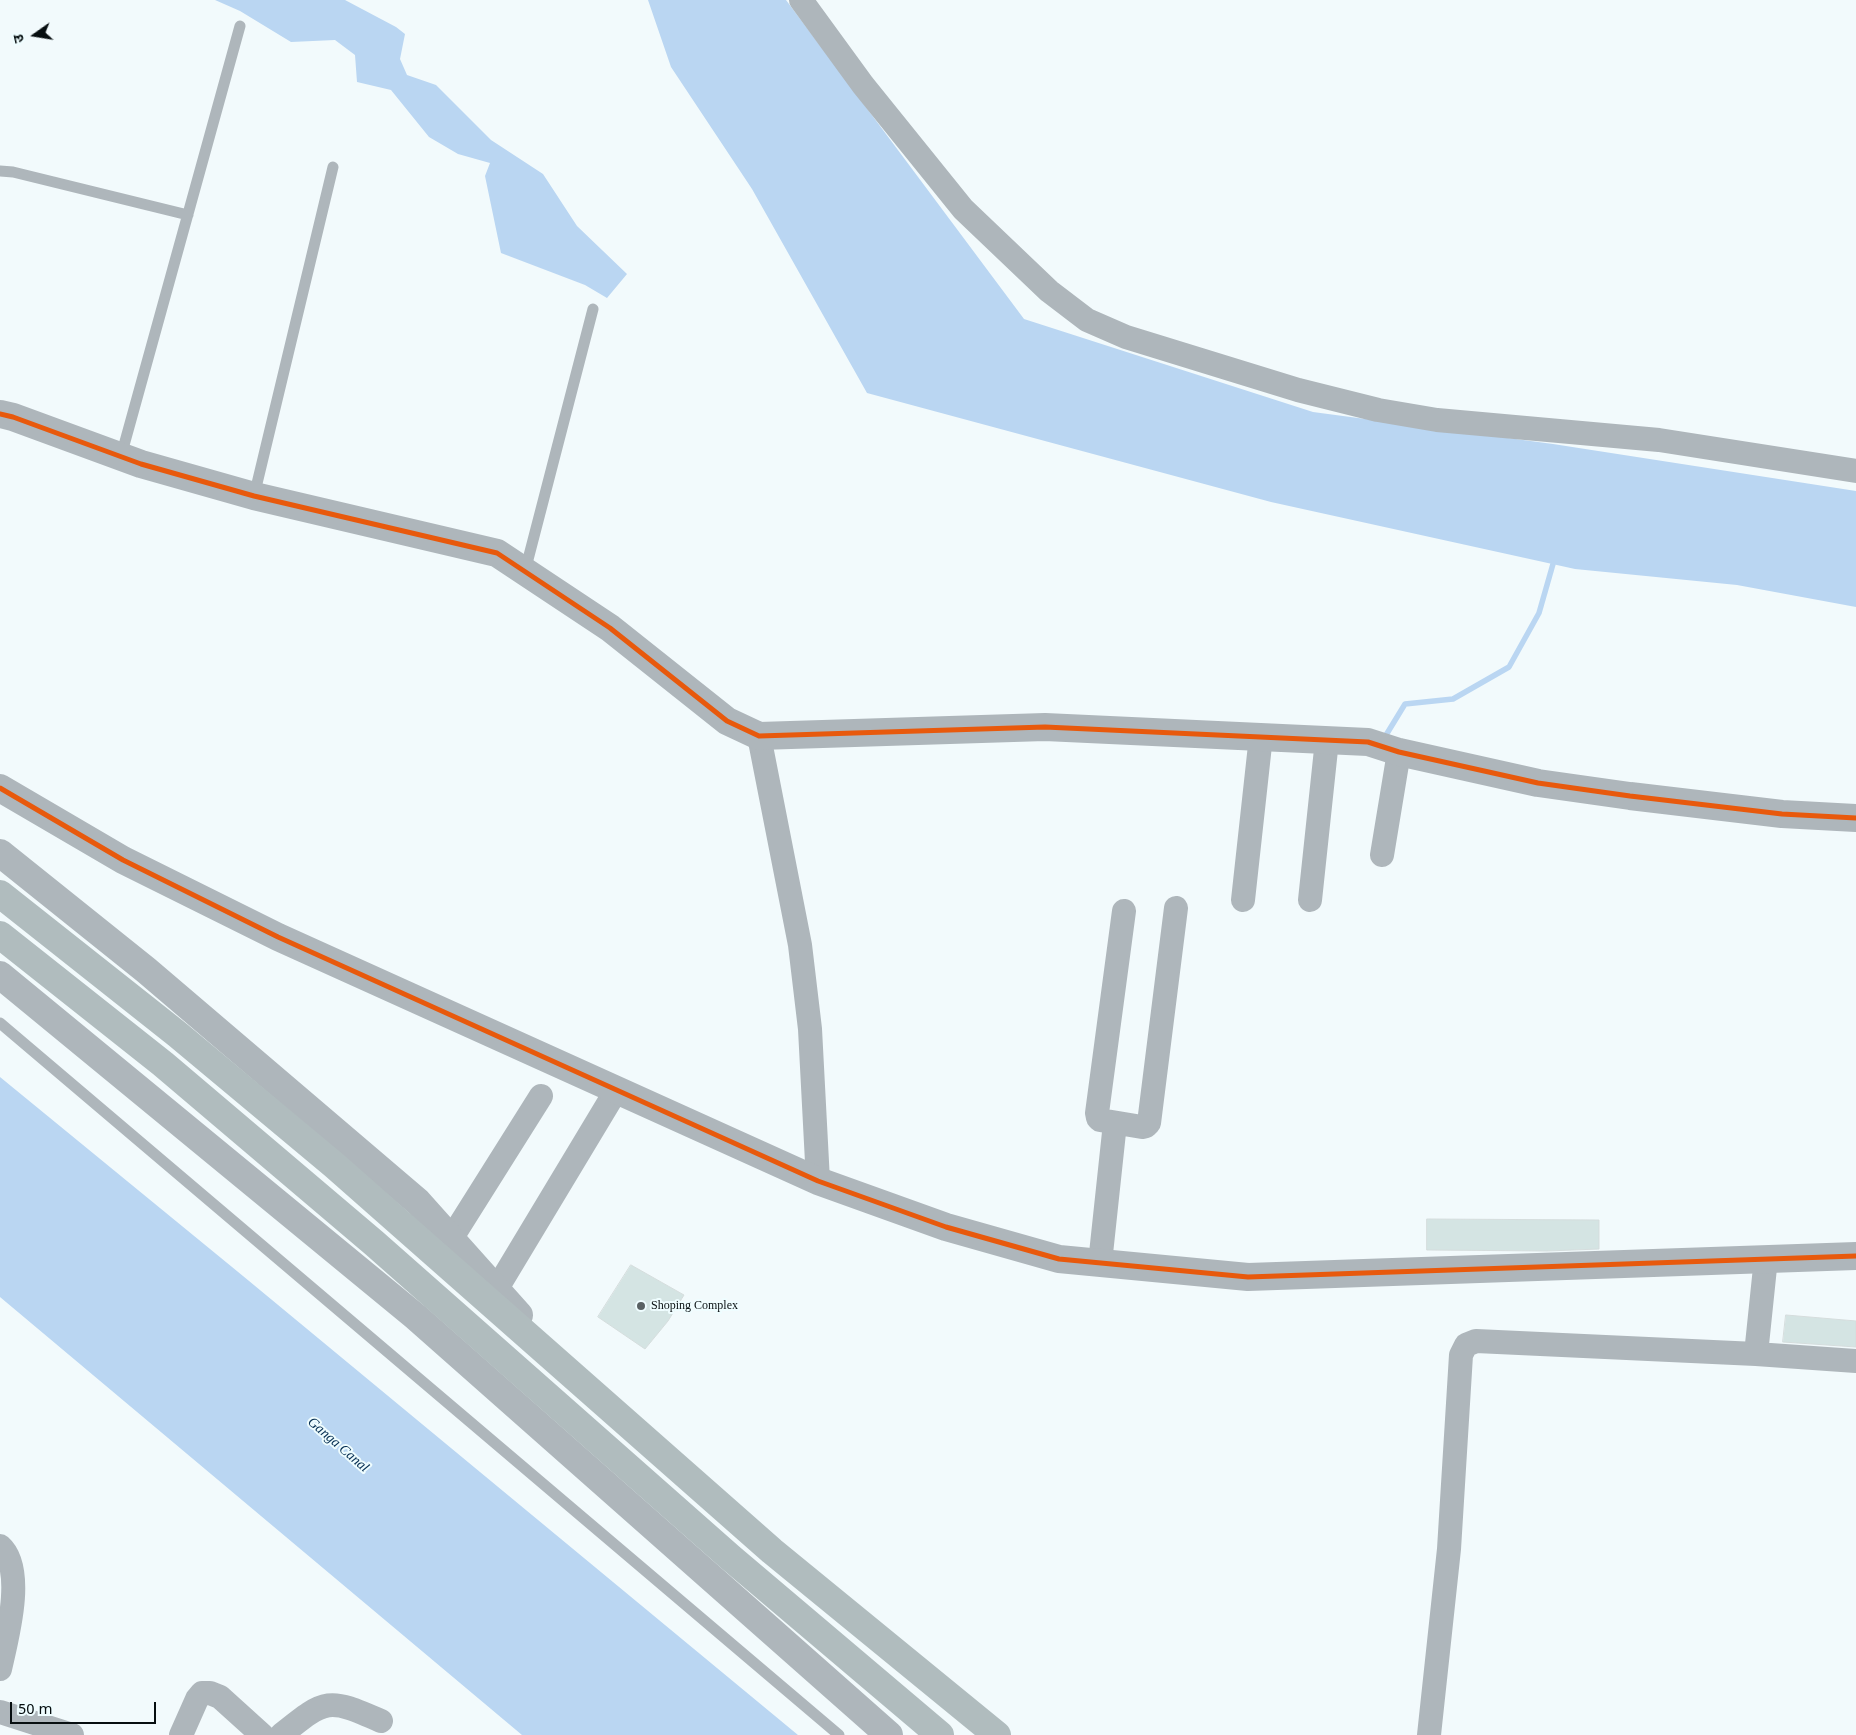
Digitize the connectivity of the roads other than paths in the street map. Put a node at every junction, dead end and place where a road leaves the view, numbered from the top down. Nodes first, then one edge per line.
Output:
1 (802, 0) edge
2 (240, 26) dead end
3 (333, 167) dead end
4 (0, 171) edge
5 (188, 215) junction
6 (593, 309) dead end
7 (0, 414) edge
8 (121, 456) junction
9 (1856, 470) edge
10 (254, 496) junction
11 (525, 571) junction
12 (759, 736) junction
13 (1261, 736) junction
14 (1326, 740) junction
15 (1399, 752) junction
16 (0, 788) edge
17 (1856, 818) edge
18 (0, 853) edge
19 (1382, 855) dead end
20 (0, 894) edge
21 (1243, 900) dead end
22 (1310, 900) dead end
23 (1176, 908) dead end
24 (1124, 911) dead end
25 (0, 936) edge
26 (0, 975) edge
27 (0, 1023) edge
28 (616, 1089) junction
29 (542, 1096) dead end
30 (1116, 1123) junction
31 (818, 1181) junction
32 (450, 1239) junction
33 (1856, 1256) edge
34 (1766, 1258) junction
35 (1100, 1263) junction
36 (496, 1290) junction
37 (1756, 1354) junction
38 (1856, 1361) edge
39 (564, 1366) junction
40 (0, 1546) edge
41 (0, 1669) edge
42 (0, 1712) edge
43 (381, 1721) dead end
44 (72, 1735) edge
45 (182, 1735) edge
46 (262, 1735) edge
47 (281, 1735) edge
48 (839, 1735) edge
49 (889, 1735) edge
50 (940, 1735) edge
51 (997, 1735) edge
52 (1428, 1735) edge

1 - 9 street
2 - 5 lane
3 - 10 lane
4 - 5 lane
5 - 8 lane
6 - 11 lane
7 - 8 street
8 - 10 street
10 - 11 street
11 - 12 street
12 - 13 street
12 - 31 street
13 - 14 street
13 - 21 street
14 - 15 street
14 - 22 street
15 - 17 street
15 - 19 street
16 - 28 street
18 - 32 street
20 - 39 highway
23 - 30 street
24 - 30 street
25 - 50 highway
26 - 49 street
27 - 48 lane
28 - 31 street
28 - 36 street
29 - 32 street
30 - 35 street
31 - 35 street
32 - 36 street
33 - 34 street
34 - 35 street
34 - 37 street
36 - 39 street
37 - 38 street
37 - 52 street
39 - 51 highway
40 - 41 street
42 - 44 street
43 - 47 street
45 - 46 street

